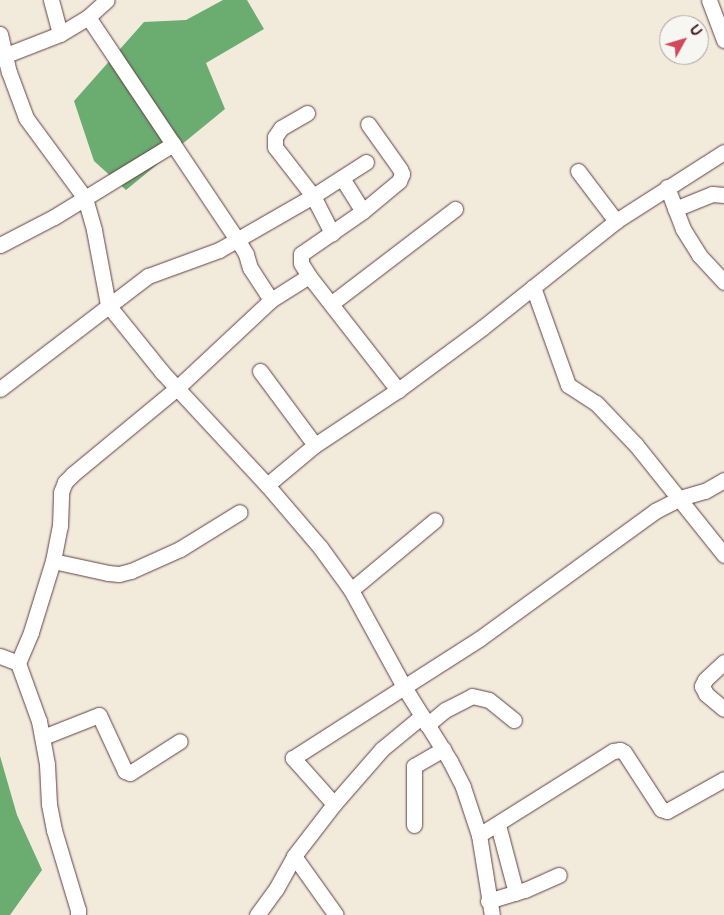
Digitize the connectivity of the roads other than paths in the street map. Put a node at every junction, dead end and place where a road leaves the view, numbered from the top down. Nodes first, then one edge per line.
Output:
1 (51, 0) edge
2 (107, 0) edge
3 (709, 0) edge
4 (88, 17) junction
5 (0, 34) edge
6 (60, 34) junction
7 (724, 40) edge
8 (6, 55) junction
9 (306, 113) dead end
10 (368, 124) dead end
11 (173, 144) junction
12 (724, 152) edge
13 (366, 162) dead end
14 (578, 172) dead end
15 (342, 178) junction
16 (667, 188) junction
17 (724, 195) edge
18 (313, 196) junction
19 (84, 198) junction
20 (455, 209) dead end
21 (675, 209) junction
22 (363, 211) junction
23 (616, 221) junction
24 (332, 232) junction
25 (236, 239) junction
26 (0, 244) edge
27 (309, 276) junction
28 (724, 282) edge
29 (533, 287) junction
30 (271, 300) junction
31 (332, 303) junction
32 (108, 305) junction
33 (260, 371) dead end
34 (177, 388) junction
35 (0, 389) edge
36 (398, 390) junction
37 (315, 444) junction
38 (724, 480) edge
39 (267, 485) junction
40 (680, 498) junction
41 (240, 512) dead end
42 (435, 520) dead end
43 (724, 555) edge
44 (54, 561) junction
45 (351, 590) junction
46 (0, 656) edge
47 (724, 662) edge
48 (18, 663) junction
49 (404, 687) junction
50 (724, 709) edge
51 (425, 720) junction
52 (514, 720) dead end
53 (43, 737) junction
54 (180, 741) dead end
55 (443, 749) junction
56 (724, 779) edge
57 (334, 804) junction
58 (414, 825) dead end
59 (498, 825) junction
60 (479, 835) junction
61 (294, 856) junction
62 (559, 875) dead end
63 (516, 893) junction
64 (490, 908) edge
65 (78, 915) edge
66 (257, 915) edge
67 (336, 915) edge

1 - 6 street
2 - 4 street
3 - 7 street
4 - 6 street
4 - 11 street
5 - 8 street
6 - 8 street
8 - 19 street
9 - 18 street
10 - 22 street
11 - 19 street
11 - 25 street
12 - 16 street
13 - 15 street
14 - 23 street
15 - 18 street
15 - 22 street
16 - 21 street
16 - 23 street
17 - 21 street
18 - 24 street
18 - 25 street
19 - 26 street
19 - 32 street
20 - 31 street
21 - 28 street
22 - 24 street
23 - 29 street
24 - 27 street
25 - 30 street
25 - 32 street
27 - 30 street
27 - 31 street
29 - 36 street
29 - 40 street
30 - 34 street
31 - 36 street
32 - 34 street
32 - 35 street
33 - 37 street
34 - 39 street
34 - 44 street
36 - 37 street
37 - 39 street
38 - 40 street
39 - 45 street
40 - 43 street
40 - 49 street
41 - 44 street
42 - 45 street
44 - 48 street
45 - 49 street
46 - 48 street
47 - 50 street
48 - 53 street
49 - 51 street
49 - 57 street
51 - 52 street
51 - 55 street
51 - 57 street
53 - 54 street
53 - 65 street
55 - 58 street
55 - 60 street
56 - 59 street
57 - 61 street
59 - 60 street
59 - 63 street
60 - 64 street
61 - 66 street
61 - 67 street
62 - 63 street
63 - 64 street

